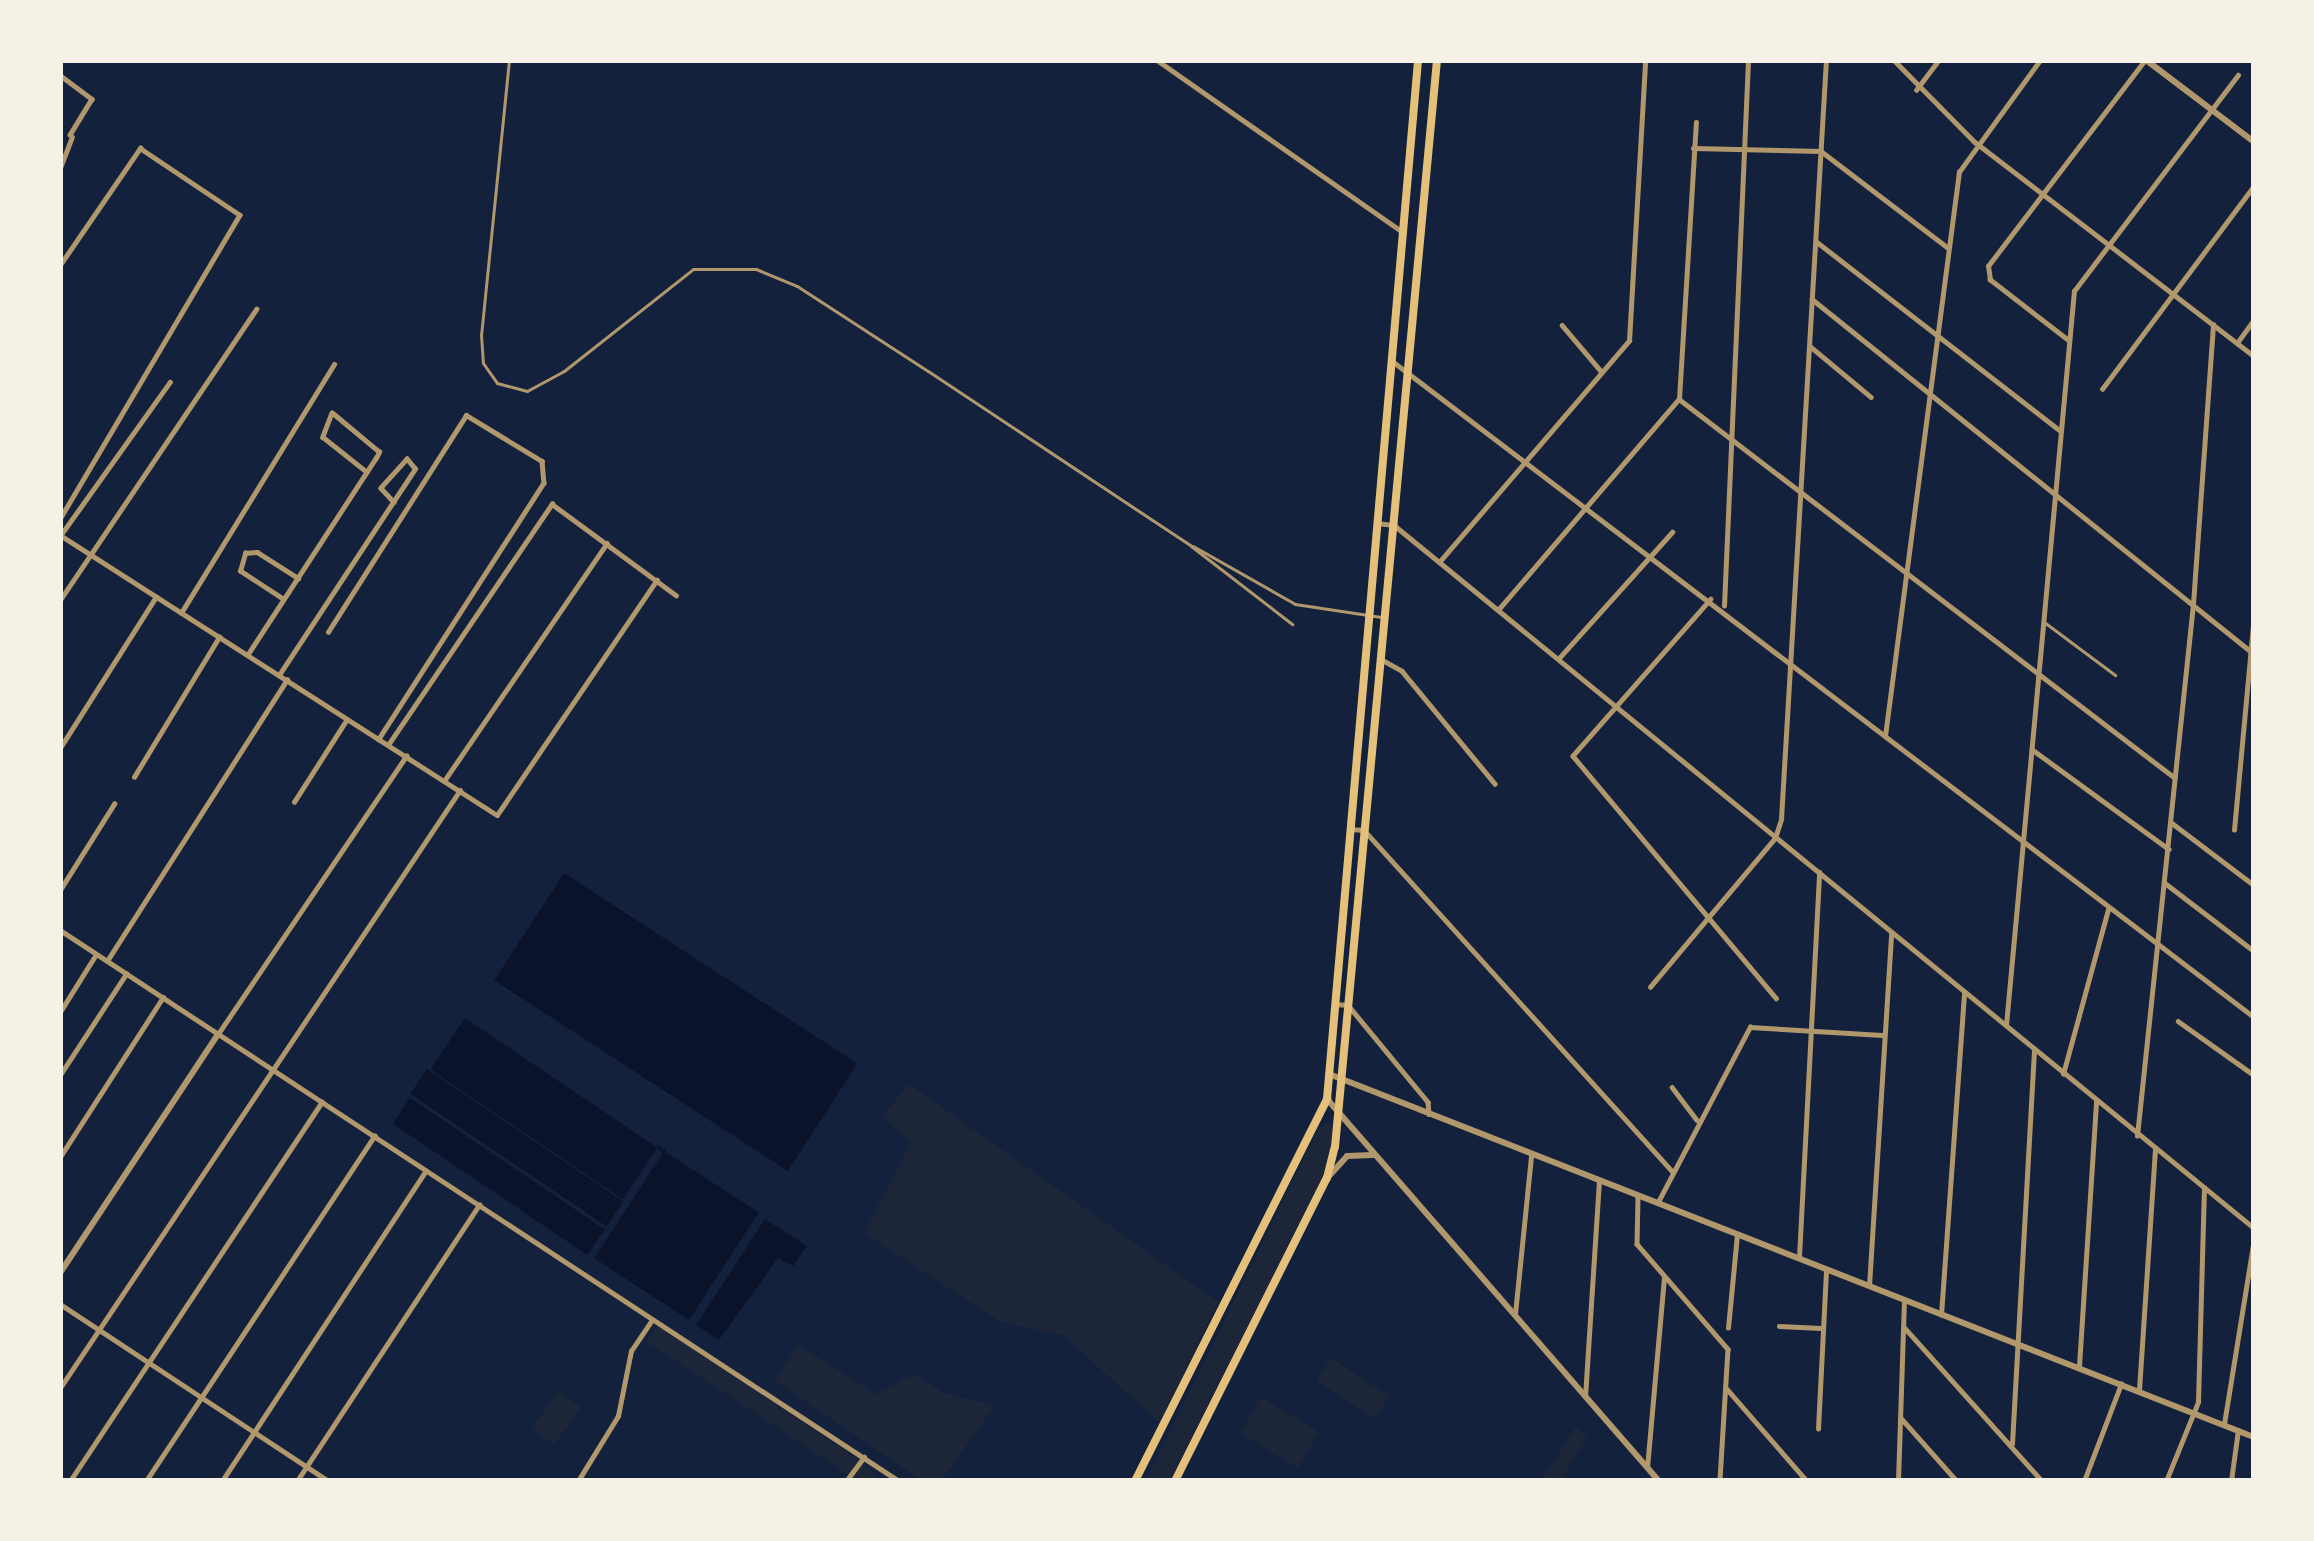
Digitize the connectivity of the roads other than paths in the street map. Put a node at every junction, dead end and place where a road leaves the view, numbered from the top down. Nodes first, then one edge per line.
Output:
1 (509, 60) edge
2 (1418, 60) edge
3 (1437, 60) edge
4 (1645, 60) edge
5 (1748, 60) edge
6 (1826, 60) edge
7 (1894, 60) edge
8 (1939, 60) edge
9 (2040, 60) edge
10 (2145, 60) edge
11 (1161, 61) edge
12 (60, 75) edge
13 (2238, 75) dead end
14 (1916, 90) junction
15 (2211, 110) junction
16 (1696, 123) dead end
17 (60, 129) edge
18 (70, 135) junction
19 (1975, 142) junction
20 (2254, 142) edge
21 (1693, 148) junction
22 (1743, 150) junction
23 (1821, 151) junction
24 (60, 168) edge
25 (2254, 186) edge
26 (2042, 196) junction
27 (1402, 232) junction
28 (1817, 242) junction
29 (2107, 244) junction
30 (1947, 247) junction
31 (60, 265) edge
32 (2172, 294) junction
33 (1813, 299) junction
34 (256, 309) dead end
35 (2254, 320) edge
36 (1562, 325) dead end
37 (2213, 325) junction
38 (1937, 336) junction
39 (2068, 341) junction
40 (2237, 343) junction
41 (1810, 346) junction
42 (2254, 356) edge
43 (1391, 360) junction
44 (334, 364) dead end
45 (1408, 368) junction
46 (1602, 372) junction
47 (170, 382) dead end
48 (2102, 389) dead end
49 (1930, 393) junction
50 (1871, 397) dead end
51 (1679, 399) junction
52 (2061, 431) junction
53 (1730, 437) junction
54 (1527, 457) junction
55 (367, 472) junction
56 (1800, 493) junction
57 (2056, 495) junction
58 (394, 502) junction
59 (1588, 505) junction
60 (60, 519) edge
61 (1377, 524) junction
62 (1394, 525) junction
63 (1672, 532) dead end
64 (60, 536) edge
65 (607, 543) junction
66 (1191, 546) junction
67 (1649, 551) junction
68 (89, 554) junction
69 (1440, 562) junction
70 (1907, 576) junction
71 (298, 578) junction
72 (657, 580) junction
73 (676, 595) dead end
74 (156, 597) junction
75 (283, 599) junction
76 (1711, 599) junction
77 (60, 600) edge
78 (2193, 604) junction
79 (1724, 609) junction
80 (1498, 610) junction
81 (181, 613) junction
82 (1369, 614) junction
83 (2254, 616) edge
84 (1384, 617) junction
85 (2043, 621) junction
86 (1292, 624) dead end
87 (328, 632) dead end
88 (219, 637) junction
89 (2252, 652) edge
90 (248, 655) junction
91 (1379, 658) junction
92 (1558, 659) junction
93 (1791, 662) junction
94 (2038, 673) junction
95 (279, 675) junction
96 (2115, 675) dead end
97 (287, 680) junction
98 (1615, 707) junction
99 (347, 719) junction
100 (1885, 736) junction
101 (379, 739) junction
102 (388, 745) junction
103 (60, 748) edge
104 (2033, 750) junction
105 (406, 756) junction
106 (134, 776) dead end
107 (2176, 778) junction
108 (445, 781) junction
109 (1495, 784) dead end
110 (460, 790) junction
111 (294, 802) dead end
112 (114, 804) dead end
113 (2171, 822) junction
114 (1350, 829) junction
115 (1364, 830) junction
116 (2234, 830) dead end
117 (1775, 838) junction
118 (2024, 842) junction
119 (2169, 849) junction
120 (1819, 873) junction
121 (2164, 883) junction
122 (2254, 885) edge
123 (60, 890) edge
124 (2108, 909) junction
125 (1708, 917) junction
126 (60, 930) edge
127 (1891, 933) junction
128 (2157, 947) junction
129 (2254, 951) edge
130 (96, 954) junction
131 (107, 961) junction
132 (127, 974) junction
133 (1650, 987) dead end
134 (1964, 993) junction
135 (163, 997) junction
136 (1776, 998) dead end
137 (1335, 1004) junction
138 (1348, 1005) junction
139 (60, 1012) edge
140 (2254, 1017) edge
141 (2178, 1021) dead end
142 (2006, 1028) junction
143 (1809, 1030) junction
144 (218, 1034) junction
145 (1884, 1035) junction
146 (2035, 1051) junction
147 (270, 1068) junction
148 (1329, 1074) junction
149 (2062, 1074) junction
150 (60, 1075) edge
151 (2254, 1075) edge
152 (1344, 1079) junction
153 (1672, 1087) dead end
154 (1327, 1099) junction
155 (322, 1102) junction
156 (2096, 1102) junction
157 (1338, 1109) junction
158 (1429, 1114) junction
159 (1697, 1120) junction
160 (374, 1136) junction
161 (2137, 1136) junction
162 (2155, 1150) junction
163 (1373, 1155) junction
164 (1531, 1156) junction
165 (60, 1157) edge
166 (426, 1171) junction
167 (1672, 1171) junction
168 (1328, 1178) junction
169 (1599, 1181) junction
170 (2204, 1188) junction
171 (1638, 1196) junction
172 (1658, 1202) junction
173 (479, 1205) junction
174 (2254, 1228) edge
175 (1737, 1234) junction
176 (2254, 1238) edge
177 (1799, 1258) junction
178 (1826, 1269) junction
179 (60, 1273) edge
180 (1664, 1278) junction
181 (1869, 1287) junction
182 (1904, 1300) junction
183 (60, 1304) edge
184 (1515, 1314) junction
185 (1940, 1315) junction
186 (2242, 1318) junction
187 (653, 1319) junction
188 (1778, 1326) dead end
189 (1904, 1327) junction
190 (1728, 1328) dead end
191 (1822, 1328) junction
192 (2254, 1328) edge
193 (99, 1330) junction
194 (2017, 1344) junction
195 (148, 1362) junction
196 (2079, 1367) junction
197 (2121, 1384) junction
198 (60, 1388) edge
199 (1726, 1390) junction
200 (2139, 1390) junction
201 (1586, 1396) junction
202 (202, 1397) junction
203 (2194, 1412) junction
204 (1901, 1418) junction
205 (2224, 1424) junction
206 (1818, 1430) dead end
207 (2238, 1430) junction
208 (254, 1432) junction
209 (2254, 1438) edge
210 (2012, 1444) junction
211 (864, 1457) junction
212 (306, 1466) junction
213 (1647, 1468) junction
214 (70, 1481) edge
215 (146, 1481) edge
216 (222, 1481) edge
217 (297, 1481) edge
218 (328, 1481) edge
219 (578, 1481) edge
220 (846, 1481) edge
221 (899, 1481) edge
222 (1135, 1481) edge
223 (1174, 1481) edge
224 (1659, 1481) edge
225 (1720, 1481) edge
226 (1807, 1481) edge
227 (1898, 1481) edge
228 (1957, 1481) edge
229 (2042, 1481) edge
230 (2084, 1481) edge
231 (2166, 1481) edge
232 (2231, 1481) edge

1 - 66 street
2 - 27 main road
3 - 45 main road
4 - 46 street
5 - 22 street
6 - 23 street
7 - 14 street
8 - 14 street
9 - 19 street
10 - 15 street
10 - 26 street
11 - 27 street
12 - 18 street
13 - 15 street
14 - 19 street
15 - 20 street
15 - 29 street
16 - 21 street
17 - 18 street
18 - 24 street
19 - 26 street
19 - 30 street
21 - 22 street
21 - 51 street
22 - 23 street
22 - 53 street
23 - 28 street
23 - 30 street
25 - 32 street
26 - 29 street
26 - 39 street
27 - 43 main road
28 - 33 street
28 - 38 street
29 - 32 street
29 - 39 street
30 - 38 street
31 - 60 street
32 - 37 street
32 - 48 street
33 - 41 street
33 - 49 street
34 - 68 street
35 - 40 street
36 - 46 street
37 - 40 street
37 - 78 street
38 - 49 street
38 - 52 street
39 - 52 street
40 - 42 street
41 - 50 street
41 - 56 street
43 - 45 street
43 - 61 main road
44 - 81 street
45 - 54 street
45 - 62 main road
46 - 54 street
47 - 64 street
49 - 57 street
49 - 70 street
51 - 53 street
51 - 59 street
52 - 57 street
53 - 56 street
53 - 79 street
54 - 59 street
54 - 69 street
55 - 55 street
55 - 71 street
56 - 70 street
56 - 93 street
57 - 78 street
57 - 85 street
58 - 58 street
58 - 95 street
59 - 67 street
59 - 80 street
61 - 62 street
61 - 82 main road
62 - 69 street
62 - 84 main road
63 - 67 street
64 - 68 street
65 - 72 street
65 - 102 street
65 - 108 street
66 - 82 street
66 - 86 street
67 - 76 street
67 - 92 street
68 - 74 street
68 - 77 street
69 - 80 street
70 - 94 street
70 - 100 street
71 - 75 street
71 - 75 street
72 - 73 street
72 - 110 street
74 - 81 street
74 - 103 street
75 - 90 street
76 - 79 street
76 - 98 street
78 - 89 street
78 - 107 street
79 - 93 street
80 - 92 street
81 - 88 street
82 - 84 street
82 - 114 main road
83 - 89 street
84 - 91 main road
85 - 94 street
85 - 96 street
87 - 101 street
88 - 90 street
88 - 106 street
89 - 116 street
90 - 95 street
91 - 109 street
91 - 115 main road
92 - 98 street
93 - 100 street
93 - 117 street
94 - 104 street
94 - 107 street
95 - 97 street
97 - 99 street
97 - 131 street
98 - 117 street
98 - 125 street
99 - 101 street
99 - 111 street
100 - 118 street
101 - 102 street
102 - 105 street
104 - 118 street
104 - 119 street
105 - 108 street
105 - 144 street
107 - 113 street
108 - 110 street
110 - 147 street
112 - 123 street
113 - 119 street
113 - 122 street
114 - 115 street
114 - 137 main road
115 - 138 main road
115 - 167 street
117 - 120 street
117 - 125 street
118 - 124 street
118 - 142 street
119 - 121 street
120 - 127 street
120 - 143 street
121 - 128 street
121 - 129 street
124 - 128 street
124 - 149 street
125 - 133 street
125 - 136 street
126 - 130 street
127 - 134 street
127 - 145 street
128 - 140 street
128 - 161 street
130 - 131 street
130 - 139 street
131 - 132 street
132 - 135 street
132 - 150 street
134 - 142 street
134 - 185 street
135 - 144 street
135 - 165 street
137 - 138 street
137 - 148 main road
138 - 152 main road
138 - 158 street
141 - 151 street
142 - 146 street
143 - 145 street
143 - 159 street
143 - 177 street
144 - 147 street
144 - 179 street
145 - 181 street
146 - 149 street
146 - 194 street
147 - 155 street
147 - 193 street
148 - 152 street
148 - 154 main road
149 - 156 street
152 - 157 main road
152 - 158 street
153 - 159 street
154 - 157 street
154 - 222 main road
155 - 160 street
155 - 195 street
156 - 161 street
156 - 196 street
157 - 163 street
157 - 168 main road
158 - 164 street
159 - 167 street
160 - 166 street
160 - 202 street
161 - 162 street
162 - 170 street
162 - 200 street
163 - 168 street
163 - 184 street
164 - 169 street
164 - 184 street
166 - 173 street
166 - 208 street
167 - 172 street
168 - 223 main road
169 - 171 street
169 - 201 street
170 - 174 street
170 - 203 street
171 - 172 street
171 - 180 street
172 - 175 street
173 - 187 street
173 - 212 street
175 - 177 street
175 - 190 street
176 - 186 street
177 - 178 street
178 - 181 street
178 - 191 street
180 - 199 street
180 - 213 street
181 - 182 street
182 - 185 street
182 - 189 street
183 - 193 street
184 - 201 street
185 - 194 street
186 - 192 street
186 - 205 street
187 - 211 street
187 - 219 street
188 - 191 street
189 - 204 street
189 - 210 street
191 - 206 street
193 - 195 street
193 - 198 street
194 - 196 street
194 - 210 street
195 - 202 street
195 - 214 street
196 - 197 street
197 - 200 street
197 - 230 street
199 - 225 street
199 - 226 street
200 - 203 street
201 - 213 street
202 - 208 street
202 - 215 street
203 - 205 street
203 - 231 street
204 - 227 street
204 - 228 street
205 - 207 street
207 - 209 street
207 - 232 street
208 - 212 street
208 - 216 street
210 - 229 street
211 - 220 street
211 - 221 street
212 - 217 street
212 - 218 street
213 - 224 street

